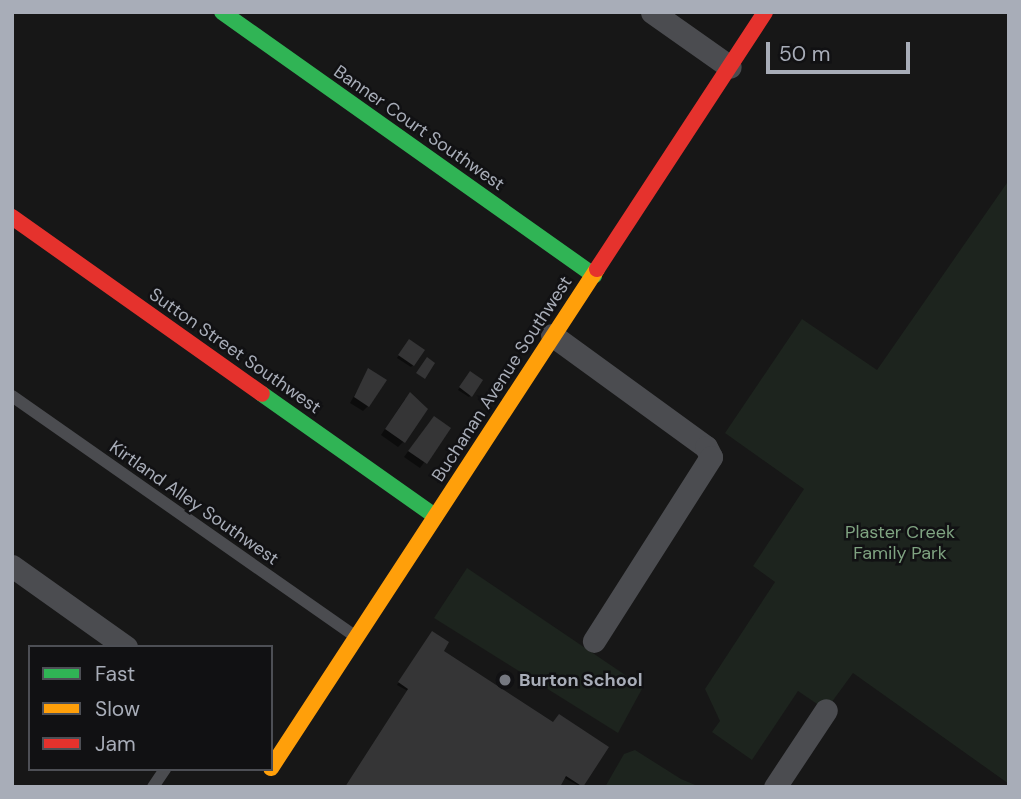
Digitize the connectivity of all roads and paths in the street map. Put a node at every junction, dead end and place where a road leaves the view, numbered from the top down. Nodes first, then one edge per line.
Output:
1 (222, 12) edge
2 (652, 12) edge
3 (765, 12) edge
4 (730, 67) junction
5 (12, 217) edge
6 (594, 275) junction
7 (552, 335) junction
8 (12, 396) edge
9 (436, 516) junction
10 (12, 566) edge
11 (356, 638) junction
12 (594, 641) dead end
13 (123, 645) edge
14 (826, 710) dead end
15 (273, 761) edge
16 (164, 771) edge
17 (268, 771) edge
18 (153, 787) edge
19 (259, 787) edge
20 (775, 787) edge

1 - 6 street, Banner Court Southwest
2 - 4 street
3 - 4 street, Buchanan Avenue Southwest
4 - 6 street, Buchanan Avenue Southwest
5 - 9 street, Sutton Street Southwest
6 - 7 street, Buchanan Avenue Southwest
7 - 9 street, Buchanan Avenue Southwest
7 - 12 street
8 - 11 lane, Kirtland Alley Southwest
9 - 11 street, Buchanan Avenue Southwest
10 - 13 street
11 - 15 street, Buchanan Avenue Southwest
14 - 20 street
16 - 18 lane
17 - 19 street, Buchanan Avenue Southwest

